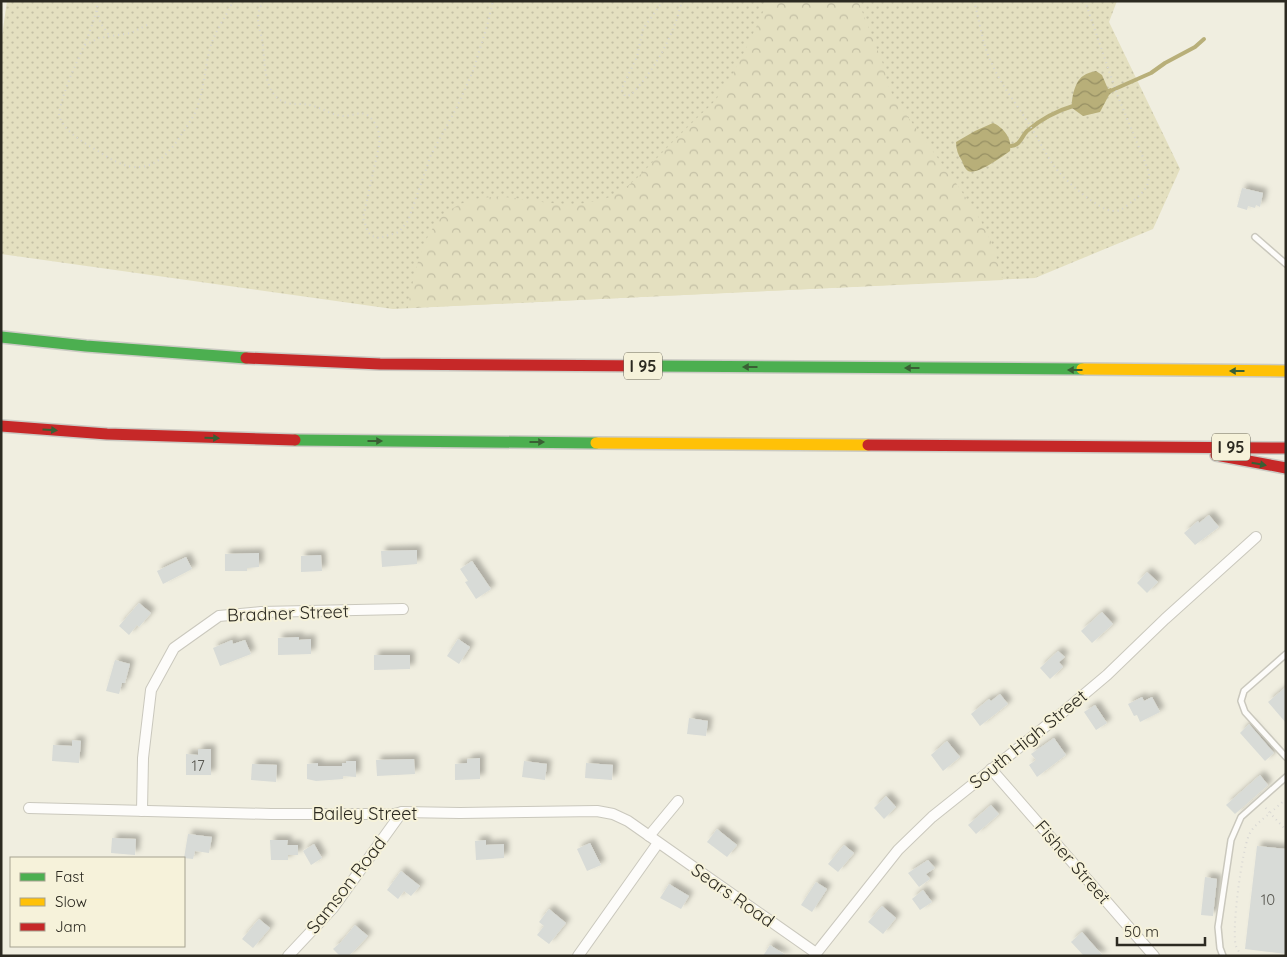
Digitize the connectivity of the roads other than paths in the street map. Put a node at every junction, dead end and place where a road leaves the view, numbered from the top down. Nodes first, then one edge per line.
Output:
1 (1255, 237) dead end
2 (1286, 264) edge
3 (1, 337) edge
4 (1286, 371) edge
5 (1, 426) edge
6 (1177, 447) junction
7 (1286, 448) edge
8 (1286, 468) edge
9 (1256, 537) dead end
10 (403, 609) dead end
11 (1286, 654) edge
12 (1286, 757) edge
13 (992, 769) junction
14 (1286, 777) edge
15 (678, 801) dead end
16 (29, 808) dead end
17 (142, 811) junction
18 (402, 812) junction
19 (649, 836) junction
20 (658, 843) junction
21 (815, 954) edge
22 (288, 956) edge
23 (578, 956) edge
24 (1154, 956) edge
25 (1223, 956) edge

1 - 2 lane
4 -> 3 highway, I 95
5 -> 6 highway, I 95
6 - 7 highway, I 95
6 -> 8 highway
9 - 13 street, South High Street
10 - 17 street, Bradner Street
11 - 12 lane
13 - 21 street, South High Street
13 - 24 street, Fisher Street
14 - 25 lane
15 - 19 street
16 - 17 street, Bailey Street
17 - 18 street, Bailey Street
18 - 19 street, Bailey Street
18 - 22 street, Samson Road
19 - 20 street, Sears Road
20 - 21 street, Sears Road
20 - 23 street

